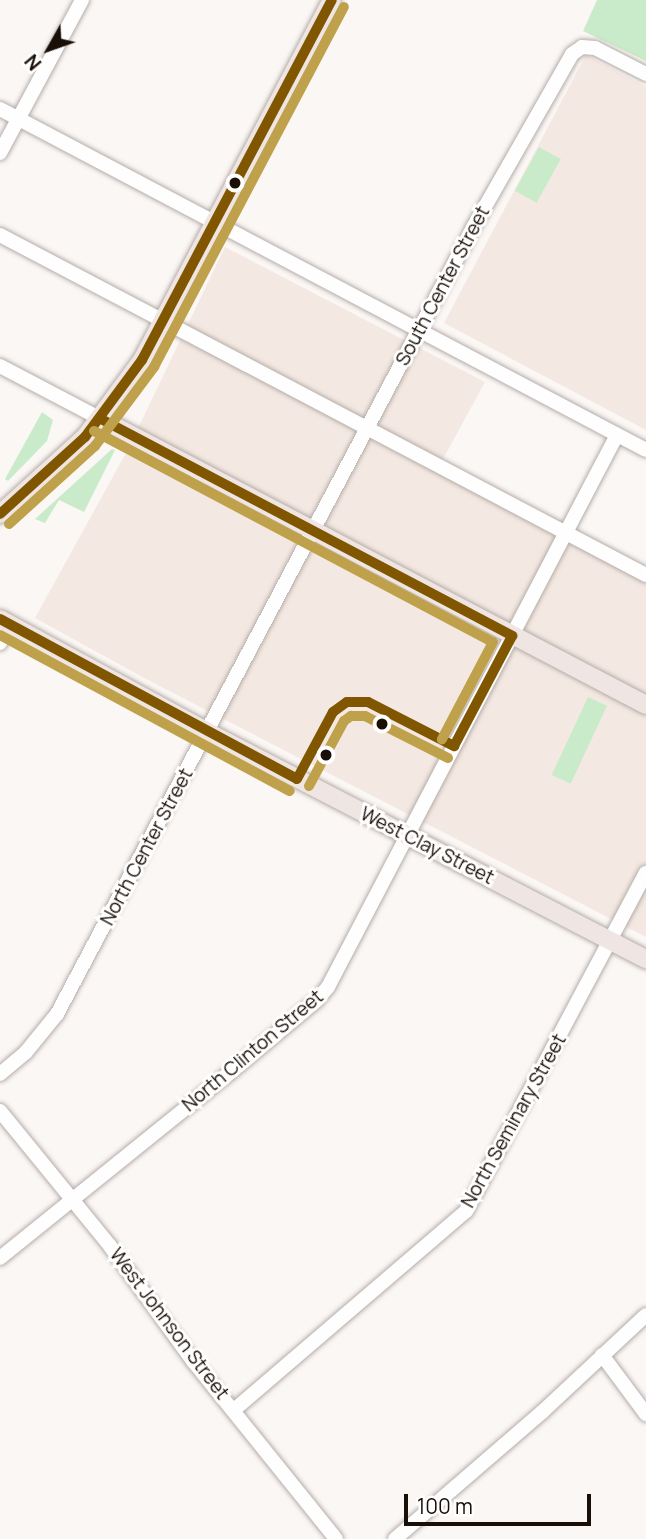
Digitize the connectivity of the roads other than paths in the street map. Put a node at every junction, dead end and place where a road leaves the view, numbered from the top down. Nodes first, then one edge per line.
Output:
1 (82, 0) edge
2 (332, 0) edge
3 (646, 74) edge
4 (0, 110) edge
5 (18, 119) junction
6 (0, 153) edge
7 (217, 222) junction
8 (0, 235) edge
9 (164, 322) junction
10 (420, 329) junction
11 (0, 366) edge
12 (100, 419) junction
13 (367, 428) junction
14 (617, 435) junction
15 (646, 450) edge
16 (0, 514) edge
17 (314, 532) junction
18 (566, 533) junction
19 (646, 575) edge
20 (5, 622) edge
21 (512, 636) junction
22 (0, 643) edge
23 (646, 705) edge
24 (209, 732) junction
25 (408, 836) junction
26 (646, 873) edge
27 (611, 941) junction
28 (646, 959) edge
29 (0, 1074) edge
30 (0, 1111) edge
31 (72, 1199) junction
32 (0, 1258) edge
33 (646, 1315) edge
34 (602, 1355) junction
35 (234, 1410) junction
36 (646, 1414) edge
37 (336, 1539) edge
38 (395, 1539) edge

1 - 5 street
2 - 7 main road
3 - 10 street, South Center Street
4 - 5 street
5 - 6 street
5 - 7 street
7 - 9 main road
7 - 10 street
8 - 9 street
9 - 12 main road
9 - 13 street
10 - 13 street, South Center Street
10 - 14 street
11 - 12 street
12 - 16 main road
12 - 17 main road
13 - 17 street, South Center Street
13 - 18 street
14 - 15 street
14 - 18 street, North Clinton Street
17 - 21 main road
17 - 24 street, North Center Street
18 - 19 street
18 - 21 street, North Clinton Street
20 - 22 street
20 - 24 main road, West Clay Street
21 - 23 main road
21 - 25 street, North Clinton Street
24 - 25 main road, West Clay Street
24 - 29 street, North Center Street
25 - 27 main road, West Clay Street
25 - 31 street, North Clinton Street
26 - 27 street, North Seminary Street
27 - 28 main road, West Clay Street
27 - 35 street, North Seminary Street
30 - 31 street, West Johnson Street
31 - 32 street, North Clinton Street
31 - 35 street, West Johnson Street
33 - 34 street
34 - 36 street
34 - 38 street
35 - 37 street, West Johnson Street

